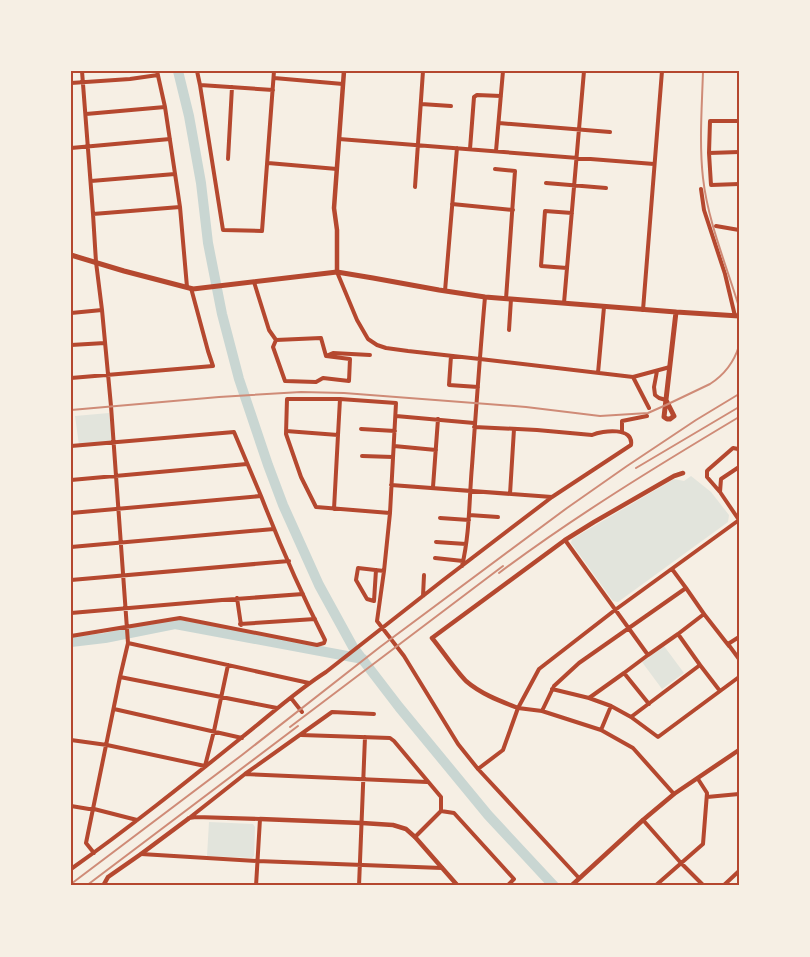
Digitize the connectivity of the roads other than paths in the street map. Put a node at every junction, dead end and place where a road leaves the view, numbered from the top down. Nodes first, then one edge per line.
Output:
1 (82, 71) edge
2 (197, 71) edge
3 (274, 71) edge
4 (344, 71) edge
5 (423, 71) edge
6 (503, 71) edge
7 (584, 71) edge
8 (662, 71) edge
9 (157, 73) edge
10 (274, 78) junction
11 (71, 83) edge
12 (83, 83) junction
13 (343, 84) junction
14 (200, 85) junction
15 (232, 87) junction
16 (273, 90) junction
17 (501, 96) junction
18 (421, 104) junction
19 (450, 106) dead end
20 (165, 107) junction
21 (86, 114) junction
22 (739, 121) edge
23 (499, 123) junction
24 (579, 130) junction
25 (610, 132) dead end
26 (170, 139) junction
27 (339, 139) junction
28 (418, 145) junction
29 (88, 146) junction
30 (71, 148) edge
31 (456, 148) junction
32 (470, 149) junction
33 (496, 151) junction
34 (709, 152) junction
35 (739, 152) edge
36 (577, 158) junction
37 (228, 159) dead end
38 (268, 163) junction
39 (654, 164) junction
40 (337, 169) junction
41 (495, 169) dead end
42 (175, 174) junction
43 (91, 181) junction
44 (546, 183) dead end
45 (739, 184) edge
46 (574, 185) junction
47 (415, 187) dead end
48 (606, 188) dead end
49 (701, 190) dead end
50 (452, 204) junction
51 (180, 207) junction
52 (513, 210) junction
53 (572, 213) junction
54 (94, 214) junction
55 (716, 226) dead end
56 (739, 230) edge
57 (71, 255) edge
58 (96, 262) junction
59 (567, 268) junction
60 (337, 272) junction
61 (254, 282) junction
62 (190, 288) junction
63 (445, 291) junction
64 (485, 297) junction
65 (508, 299) junction
66 (564, 303) junction
67 (604, 307) junction
68 (102, 310) junction
69 (643, 310) junction
70 (676, 312) junction
71 (71, 313) edge
72 (737, 316) edge
73 (509, 330) dead end
74 (276, 340) junction
75 (105, 343) junction
76 (71, 345) edge
77 (370, 355) dead end
78 (326, 356) junction
79 (451, 356) junction
80 (480, 359) junction
81 (670, 367) junction
82 (657, 370) junction
83 (598, 373) junction
84 (108, 376) junction
85 (633, 377) junction
86 (71, 378) edge
87 (478, 387) junction
88 (340, 399) junction
89 (666, 400) joint
90 (649, 408) dead end
91 (396, 416) junction
92 (647, 416) dead end
93 (438, 419) junction
94 (474, 425) junction
95 (361, 428) dead end
96 (514, 429) junction
97 (286, 431) junction
98 (622, 431) junction
99 (395, 432) junction
100 (338, 435) junction
101 (113, 442) junction
102 (71, 446) edge
103 (394, 446) junction
104 (436, 450) junction
105 (739, 452) edge
106 (362, 456) dead end
107 (393, 457) junction
108 (247, 464) junction
109 (739, 468) edge
110 (683, 473) dead end
111 (116, 476) junction
112 (71, 480) edge
113 (391, 485) junction
114 (433, 488) junction
115 (470, 490) junction
116 (720, 492) junction
117 (510, 494) junction
118 (261, 496) junction
119 (552, 497) junction
120 (118, 509) junction
121 (334, 509) junction
122 (71, 513) edge
123 (390, 513) junction
124 (469, 517) junction
125 (498, 517) dead end
126 (440, 518) dead end
127 (274, 529) junction
128 (565, 540) junction
129 (120, 542) junction
130 (436, 542) dead end
131 (466, 544) junction
132 (71, 546) edge
133 (435, 558) dead end
134 (463, 560) junction
135 (288, 561) junction
136 (462, 566) junction
137 (672, 569) junction
138 (376, 570) junction
139 (384, 571) junction
140 (424, 575) dead end
141 (123, 576) junction
142 (71, 580) edge
143 (686, 588) junction
144 (303, 594) junction
145 (423, 596) junction
146 (237, 598) junction
147 (126, 608) junction
148 (615, 610) junction
149 (71, 613) edge
150 (704, 614) junction
151 (315, 619) junction
152 (240, 624) junction
153 (128, 628) junction
154 (628, 628) junction
155 (241, 630) junction
156 (678, 634) junction
157 (71, 636) edge
158 (739, 637) edge
159 (128, 643) junction
160 (729, 646) junction
161 (648, 655) junction
162 (739, 658) edge
163 (228, 665) junction
164 (700, 665) junction
165 (624, 674) junction
166 (120, 677) junction
167 (739, 677) edge
168 (309, 683) junction
169 (552, 690) junction
170 (720, 691) junction
171 (221, 697) junction
172 (291, 698) junction
173 (589, 698) junction
174 (649, 704) junction
175 (611, 706) junction
176 (278, 708) junction
177 (518, 708) junction
178 (114, 709) junction
179 (542, 711) junction
180 (302, 712) dead end
181 (374, 714) dead end
182 (631, 717) junction
183 (601, 730) junction
184 (214, 732) junction
185 (301, 735) junction
186 (365, 737) junction
187 (242, 738) junction
188 (71, 740) edge
189 (107, 745) junction
190 (739, 750) edge
191 (206, 766) junction
192 (478, 769) junction
193 (245, 774) junction
194 (364, 779) junction
195 (698, 779) junction
196 (428, 782) junction
197 (674, 794) junction
198 (739, 794) edge
199 (707, 797) junction
200 (71, 806) edge
201 (94, 809) junction
202 (441, 811) junction
203 (188, 819) junction
204 (260, 819) junction
205 (138, 820) junction
206 (643, 820) junction
207 (362, 823) junction
208 (415, 837) junction
209 (94, 853) junction
210 (140, 854) junction
211 (257, 861) junction
212 (681, 863) junction
213 (360, 865) junction
214 (442, 868) junction
215 (71, 869) edge
216 (739, 871) edge
217 (578, 880) junction
218 (103, 886) edge
219 (256, 886) edge
220 (358, 886) edge
221 (458, 886) edge
222 (507, 886) edge
223 (571, 886) edge
224 (655, 886) edge
225 (704, 886) edge
226 (723, 886) edge

1 - 12 street
2 - 14 street
3 - 10 street
4 - 13 street
5 - 18 street
6 - 17 street
7 - 24 street
8 - 39 street
9 - 12 street
9 - 20 street
10 - 13 street
10 - 16 street
11 - 12 street
12 - 21 street
13 - 27 street
14 - 15 street
14 - 38 street
15 - 16 street
15 - 37 street
16 - 38 street
17 - 23 street
17 - 32 street
18 - 19 street
18 - 28 street
20 - 21 street
20 - 26 street
21 - 29 street
22 - 34 street
23 - 24 street
23 - 33 street
24 - 25 street
24 - 36 street
26 - 29 street
26 - 42 street
27 - 28 street
27 - 40 street
28 - 31 street
28 - 47 street
29 - 30 street
29 - 43 street
31 - 32 street
31 - 50 street
32 - 33 street
33 - 36 street
34 - 35 street
34 - 45 street
36 - 39 street
36 - 46 street
38 - 40 street
39 - 69 street
40 - 60 street
41 - 52 street
42 - 43 street
42 - 51 street
43 - 54 street
44 - 46 street
46 - 48 street
46 - 53 street
49 - 72 street
50 - 52 street
50 - 63 street
51 - 54 street
51 - 62 street
52 - 65 street
53 - 59 street
53 - 59 street
54 - 58 street
55 - 56 street
57 - 58 main road
58 - 62 main road
58 - 68 street
59 - 66 street
60 - 61 main road
60 - 63 main road
60 - 79 street
61 - 62 main road
61 - 74 street
62 - 84 street
63 - 64 main road
64 - 65 main road
64 - 80 street
65 - 66 main road
65 - 73 street
66 - 67 main road
67 - 69 main road
67 - 83 street
68 - 71 street
68 - 75 street
69 - 70 main road
70 - 72 main road
70 - 81 main road
74 - 78 street
74 - 78 street
75 - 76 street
75 - 84 street
77 - 78 street
79 - 80 street
79 - 87 street
80 - 83 street
80 - 87 street
81 - 82 street
81 - 89 main road
82 - 85 street
82 - 89 street
83 - 85 street
84 - 86 street
84 - 101 street
85 - 90 street
87 - 94 street
88 - 91 street
88 - 97 street
88 - 100 street
91 - 93 street
91 - 99 street
92 - 98 street
93 - 94 street
93 - 104 street
94 - 96 street
94 - 115 street
95 - 99 street
96 - 98 street
96 - 117 street
97 - 100 street
97 - 121 street
98 - 119 street
99 - 103 street
100 - 121 street
101 - 102 street
101 - 108 street
101 - 111 street
103 - 104 street
103 - 107 street
104 - 114 street
105 - 116 street
106 - 107 street
107 - 113 street
108 - 111 street
108 - 118 street
109 - 116 street
110 - 128 street
111 - 112 street
111 - 120 street
113 - 114 street
113 - 123 street
114 - 115 street
115 - 117 street
115 - 124 street
116 - 137 street
117 - 119 street
118 - 120 street
118 - 127 street
119 - 136 street
120 - 122 street
120 - 129 street
121 - 123 street
123 - 139 street
124 - 125 street
124 - 126 street
124 - 131 street
127 - 129 street
127 - 135 street
128 - 148 street
128 - 177 street
129 - 132 street
129 - 141 street
130 - 131 street
131 - 134 street
133 - 134 street
134 - 136 street
135 - 141 street
135 - 144 street
136 - 145 street
137 - 143 street
137 - 148 street
138 - 138 street
138 - 139 street
139 - 192 street
140 - 145 street
141 - 142 street
141 - 147 street
143 - 150 street
143 - 154 street
144 - 146 street
144 - 151 street
145 - 168 street
146 - 147 street
146 - 152 street
147 - 149 street
147 - 153 street
148 - 154 street
148 - 177 street
150 - 156 street
150 - 160 street
151 - 152 street
151 - 155 street
152 - 155 street
153 - 155 street
153 - 157 street
153 - 159 street
154 - 161 street
154 - 169 street
156 - 161 street
156 - 164 street
158 - 160 street
159 - 163 street
159 - 166 street
160 - 162 street
161 - 165 street
163 - 168 street
163 - 171 street
164 - 170 street
164 - 174 street
165 - 173 street
165 - 174 street
166 - 171 street
166 - 178 street
167 - 170 street
168 - 172 street
169 - 173 street
169 - 179 street
170 - 182 street
171 - 176 street
171 - 184 street
172 - 176 street
172 - 180 street
173 - 175 street
174 - 182 street
175 - 182 street
175 - 183 street
176 - 187 street
177 - 179 street
177 - 192 street
178 - 184 street
178 - 189 street
179 - 183 street
181 - 185 street
183 - 197 street
184 - 187 street
184 - 191 street
185 - 186 street
185 - 193 street
186 - 194 street
186 - 196 street
187 - 191 street
188 - 189 street
189 - 191 street
189 - 201 street
190 - 195 street
191 - 205 street
192 - 217 street
193 - 194 street
193 - 203 street
194 - 196 street
194 - 207 street
195 - 197 street
195 - 199 street
196 - 202 street
197 - 206 street
198 - 199 street
199 - 212 street
200 - 201 street
201 - 205 street
201 - 209 street
202 - 208 street
202 - 222 street
203 - 204 street
203 - 210 street
204 - 207 street
204 - 211 street
205 - 209 street
206 - 212 street
206 - 217 street
207 - 208 street
207 - 213 street
208 - 214 street
209 - 215 street
210 - 211 street
210 - 218 street
211 - 213 street
211 - 219 street
212 - 224 street
212 - 225 street
213 - 214 street
213 - 220 street
214 - 221 street
216 - 226 street
217 - 223 street

